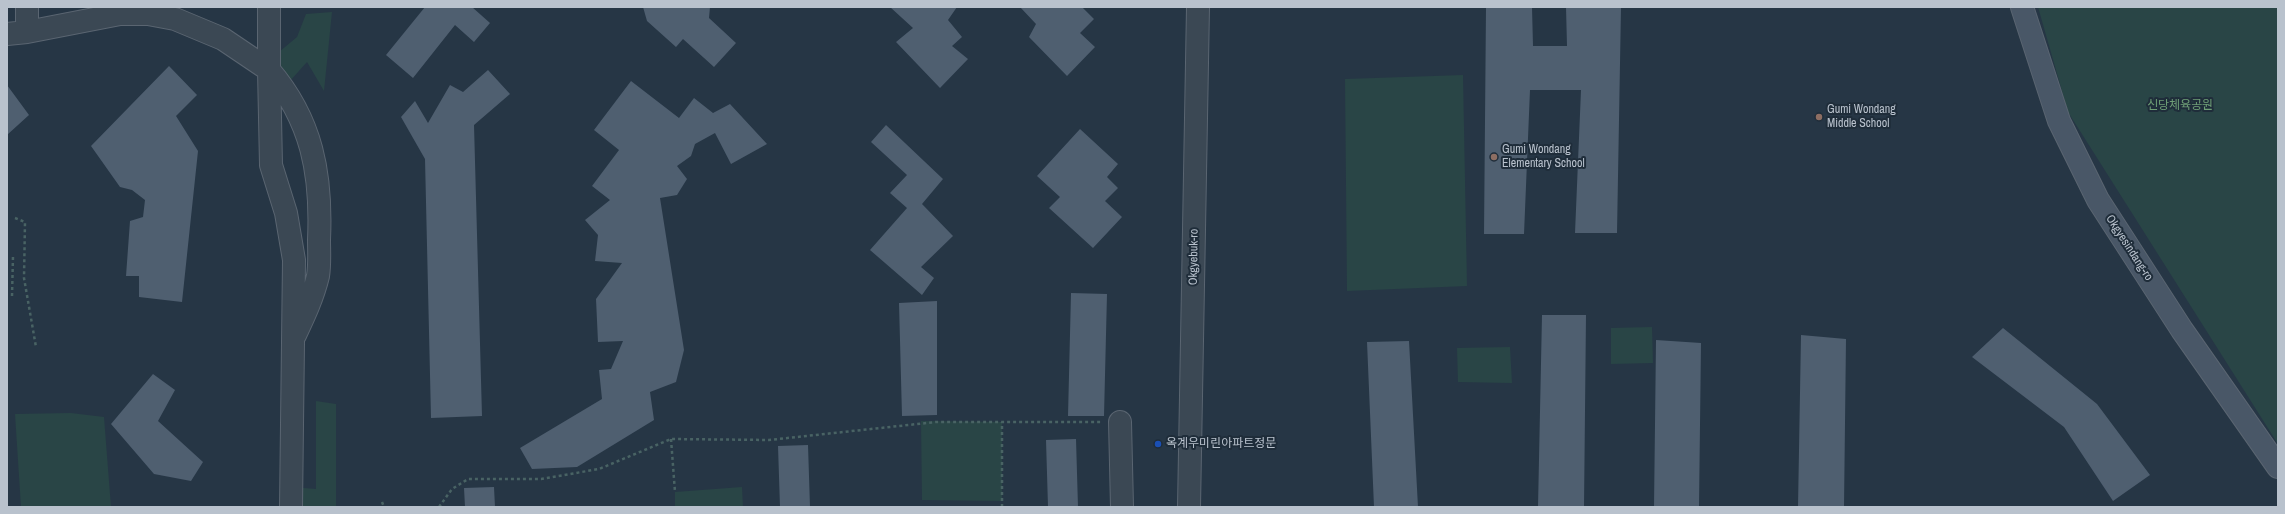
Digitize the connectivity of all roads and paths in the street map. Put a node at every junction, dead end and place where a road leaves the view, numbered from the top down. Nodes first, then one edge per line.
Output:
1 (27, 7) edge
2 (269, 7) edge
3 (1187, 7) edge
4 (1198, 7) edge
5 (2022, 7) edge
6 (17, 33) edge
7 (1198, 60) junction
8 (269, 70) junction
9 (15, 218) dead end
10 (13, 256) dead end
11 (12, 296) dead end
12 (292, 340) junction
13 (36, 347) dead end
14 (1002, 422) junction
15 (1120, 422) joint
16 (672, 439) junction
17 (2278, 467) edge
18 (675, 492) dead end
19 (382, 502) dead end
20 (291, 507) edge
21 (384, 507) edge
22 (439, 507) edge
23 (1002, 507) edge
24 (1122, 507) edge
25 (1189, 507) edge

1 - 6 street
2 - 8 street
3 - 7 street
4 - 7 street, Okgyebuk-ro
5 - 17 street, Okgyesindang-ro
6 - 8 street
7 - 25 street, Okgyebuk-ro
8 - 12 street
8 - 12 street
9 - 13 path
10 - 11 path
12 - 20 street
14 - 15 path
14 - 16 path
14 - 23 path
15 - 24 street
16 - 18 path
16 - 22 path
19 - 21 path

